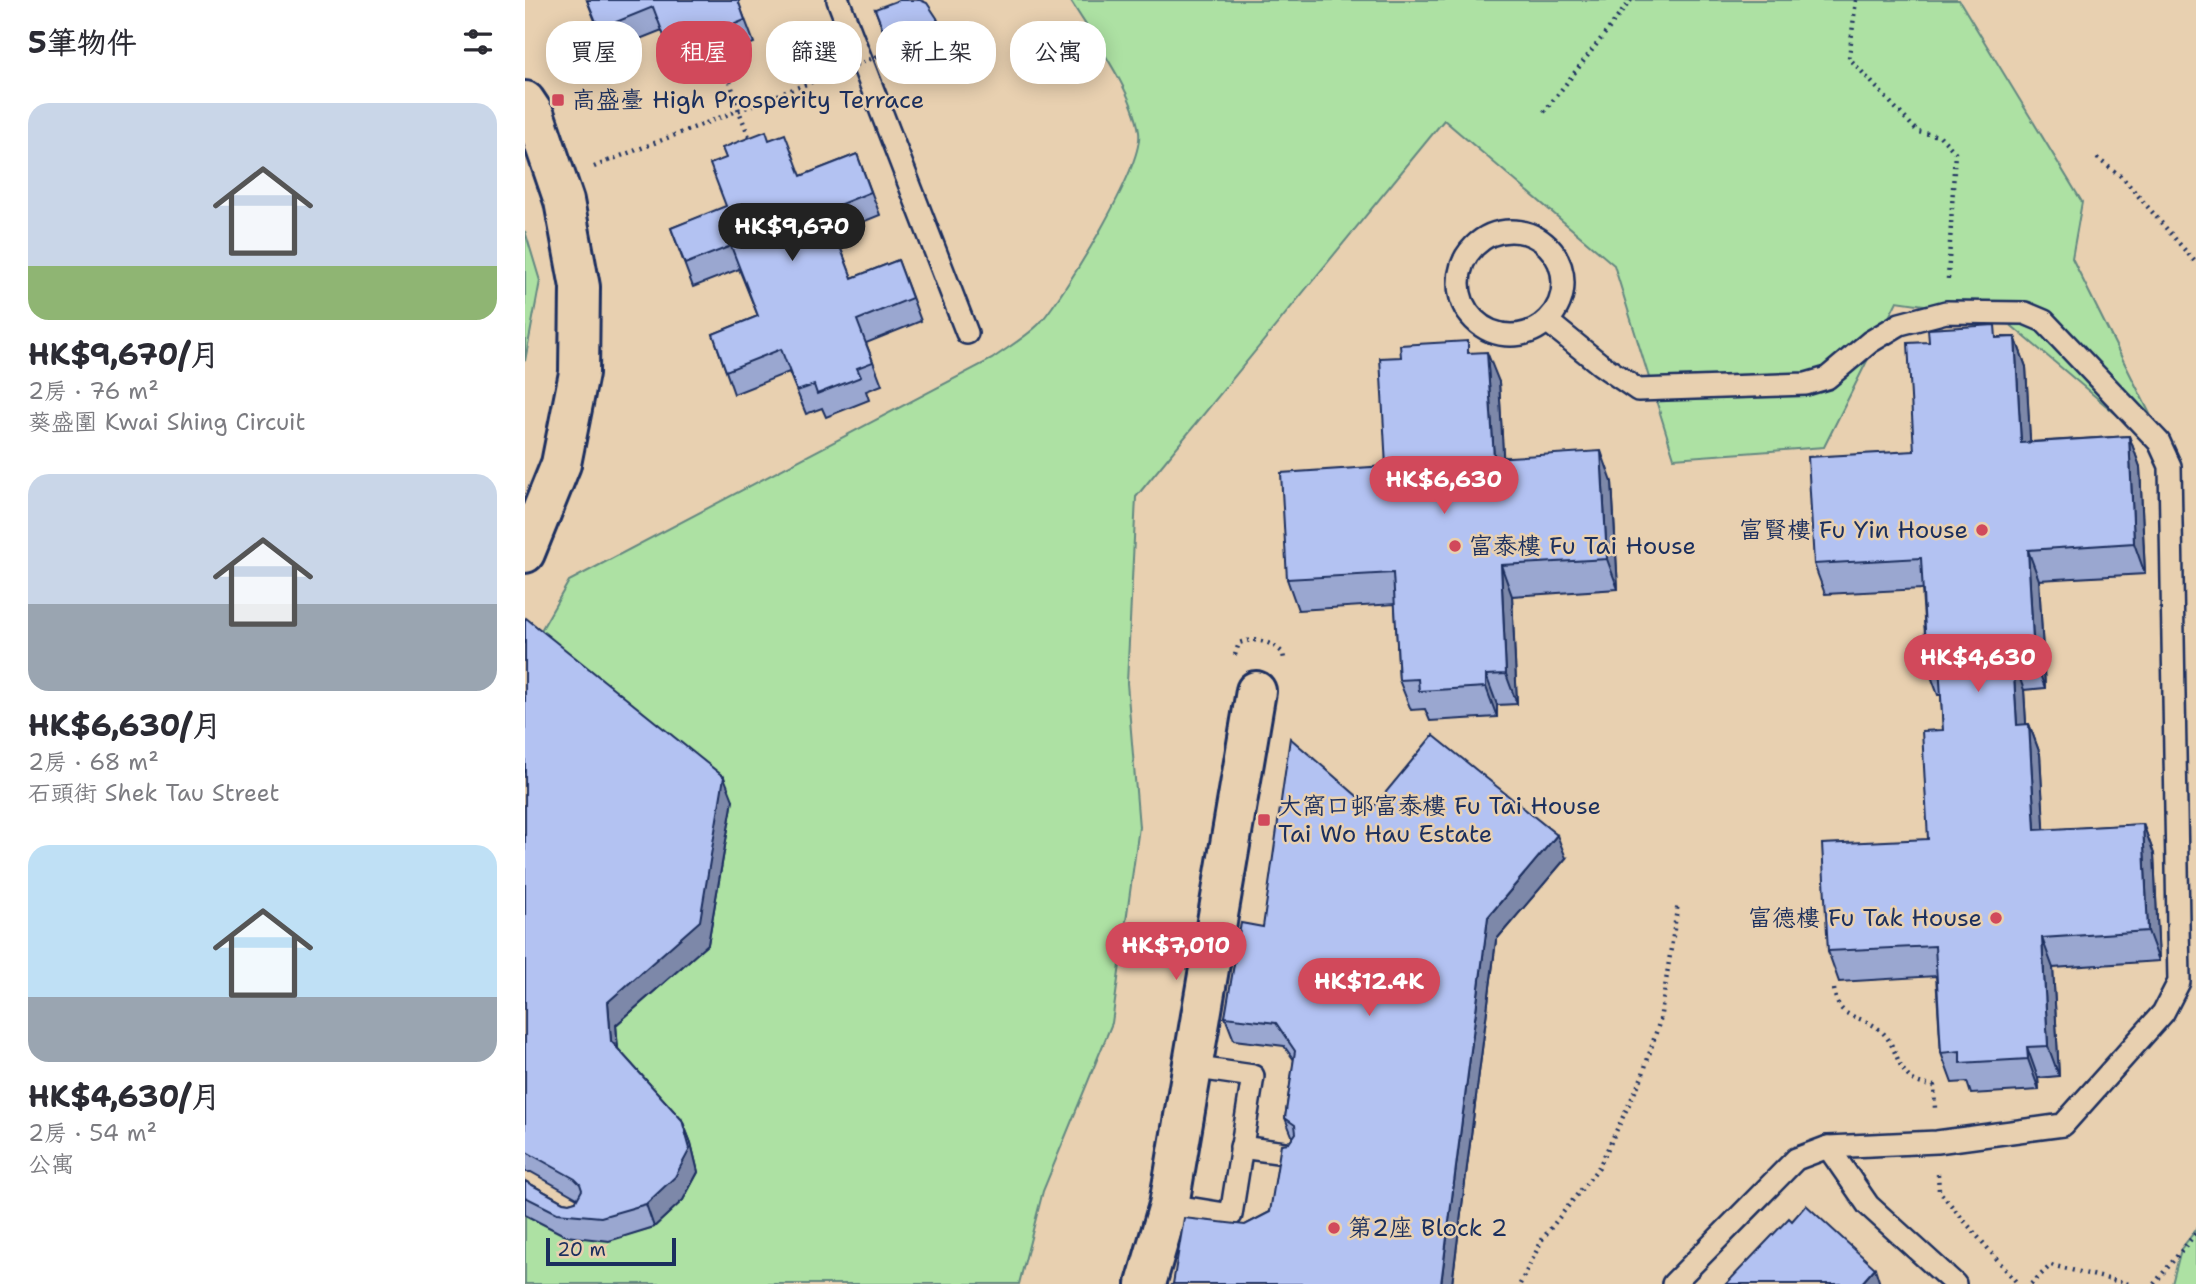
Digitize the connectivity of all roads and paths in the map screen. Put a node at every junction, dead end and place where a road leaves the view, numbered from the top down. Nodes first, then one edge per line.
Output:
1 (838, 0) edge
2 (1631, 0) edge
3 (1856, 0) edge
4 (876, 56) edge
5 (731, 84) edge
6 (525, 101) edge
7 (739, 111) junction
8 (1544, 112) dead end
9 (753, 148) edge
10 (2097, 158) dead end
11 (593, 167) dead end
12 (2196, 263) edge
13 (1946, 312) junction
14 (1547, 321) junction
15 (967, 332) dead end
16 (525, 553) edge
17 (1257, 691) dead end
18 (1678, 903) dead end
19 (1191, 1067) junction
20 (1241, 1147) junction
21 (1828, 1147) junction
22 (1292, 1154) edge
23 (1169, 1205) junction
24 (2196, 1233) edge
25 (1146, 1284) edge
26 (1520, 1284) edge
27 (1673, 1284) edge
28 (1955, 1284) edge
29 (2031, 1284) edge
30 (2129, 1284) edge
31 (2154, 1284) edge

1 - 15 lane
2 - 8 path
3 - 13 path
4 - 7 path, bridge
5 - 7 path
6 - 16 street
7 - 9 path
7 - 11 path, bridge
10 - 12 path
13 - 14 lane
13 - 21 lane
14 - 14 lane
17 - 19 street
18 - 26 path
19 - 20 lane
19 - 23 street
20 - 22 lane
20 - 23 lane
21 - 27 lane
21 - 28 lane
23 - 25 street
24 - 31 path
29 - 30 path

